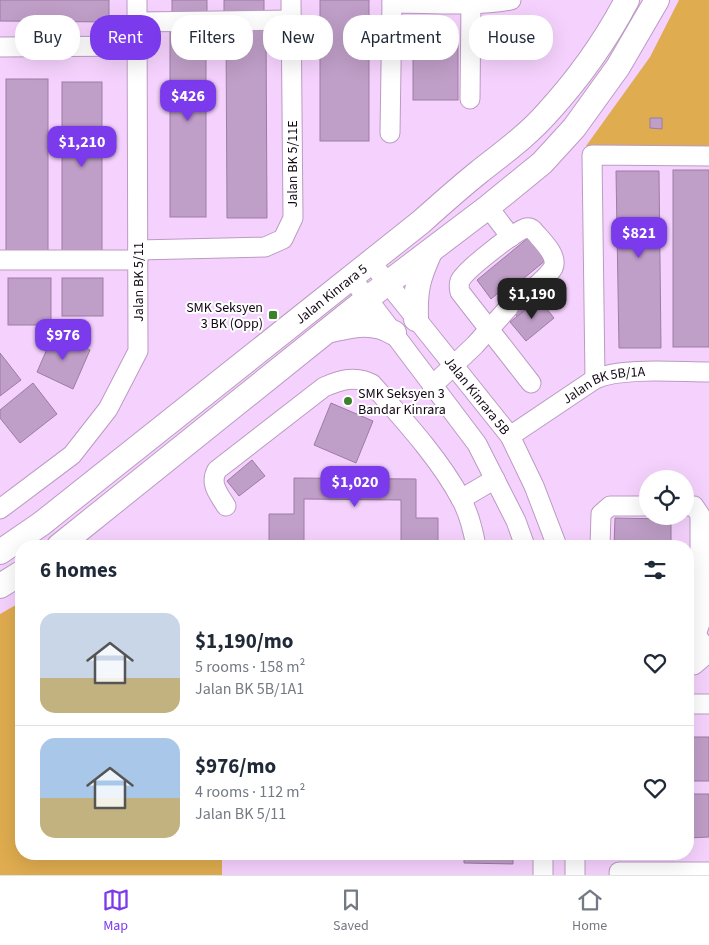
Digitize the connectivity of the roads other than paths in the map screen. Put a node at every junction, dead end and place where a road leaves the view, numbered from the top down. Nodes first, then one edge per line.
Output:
1 (137, 0) edge
2 (291, 0) edge
3 (511, 0) edge
4 (628, 0) edge
5 (657, 0) edge
6 (392, 1) edge
7 (471, 2) edge
8 (137, 15) edge
9 (291, 15) edge
10 (263, 20) edge
11 (161, 22) edge
12 (90, 46) edge
13 (0, 47) edge
14 (137, 60) edge
15 (291, 60) edge
16 (470, 99) dead end
17 (390, 133) dead end
18 (709, 156) edge
19 (488, 207) junction
20 (511, 236) junction
21 (431, 251) junction
22 (138, 255) junction
23 (0, 260) edge
24 (370, 262) junction
25 (351, 276) junction
26 (388, 283) junction
27 (533, 289) tunnel mouth
28 (368, 298) junction
29 (509, 306) tunnel mouth
30 (416, 319) junction
31 (489, 329) junction
32 (326, 332) junction
33 (394, 334) junction
34 (454, 366) junction
35 (709, 372) edge
36 (596, 379) junction
37 (531, 383) dead end
38 (432, 386) junction
39 (510, 436) junction
40 (495, 478) junction
41 (461, 499) junction
42 (226, 506) dead end
43 (639, 506) edge
44 (694, 506) edge
45 (0, 509) edge
46 (17, 540) edge
47 (66, 540) edge
48 (475, 540) edge
49 (523, 540) edge
50 (555, 540) edge
51 (600, 540) edge
52 (15, 542) edge
53 (0, 552) edge
54 (15, 577) edge
55 (0, 586) edge
56 (694, 632) edge
57 (694, 637) edge
58 (694, 665) edge
59 (694, 704) edge
60 (709, 704) edge
61 (543, 860) edge
62 (575, 860) edge
63 (619, 872) dead end
64 (709, 872) edge
65 (543, 875) edge
66 (575, 875) edge

1 - 8 street, Jalan BK 5/11
2 - 9 street, Jalan BK 5/11E
3 - 7 street
4 - 24 main road, Jalan Kinrara 5
5 - 19 main road, Jalan Kinrara 5
6 - 7 street
6 - 17 street
7 - 16 street
10 - 11 street
12 - 13 street
14 - 22 street, Jalan BK 5/11
15 - 22 street, Jalan BK 5/11E
18 - 36 street
19 - 20 street
19 - 21 main road, Jalan Kinrara 5
20 - 27 street
20 - 31 street
21 - 26 main road, Jalan Kinrara 5
21 - 30 main road
22 - 23 street, Jalan BK 5/11E
22 - 45 street, Jalan BK 5/11
24 - 25 main road, Jalan Kinrara 5
24 - 26 street, Jalan Kinrara 5B
25 - 28 street
25 - 46 main road, Jalan Kinrara 5
26 - 28 main road, Jalan Kinrara 5
26 - 30 street, Jalan Kinrara 5B
28 - 32 main road, Jalan Kinrara 5
28 - 33 street
29 - 31 street
30 - 34 street, Jalan Kinrara 5B
31 - 34 street
31 - 37 street
32 - 33 main road
32 - 47 main road, Jalan Kinrara 5
33 - 38 street
34 - 38 street
34 - 39 street, Jalan Kinrara 5B
35 - 36 street, Jalan BK 5B/1A
36 - 39 street, Jalan BK 5B/1A
38 - 40 street
39 - 50 street, Jalan Kinrara 5B
40 - 41 street
40 - 49 street
41 - 42 street
41 - 48 street
43 - 51 street
44 - 56 street
52 - 53 main road, Jalan Kinrara 5
54 - 55 main road
57 - 58 street
59 - 60 street
61 - 65 street
62 - 66 street
63 - 64 street

